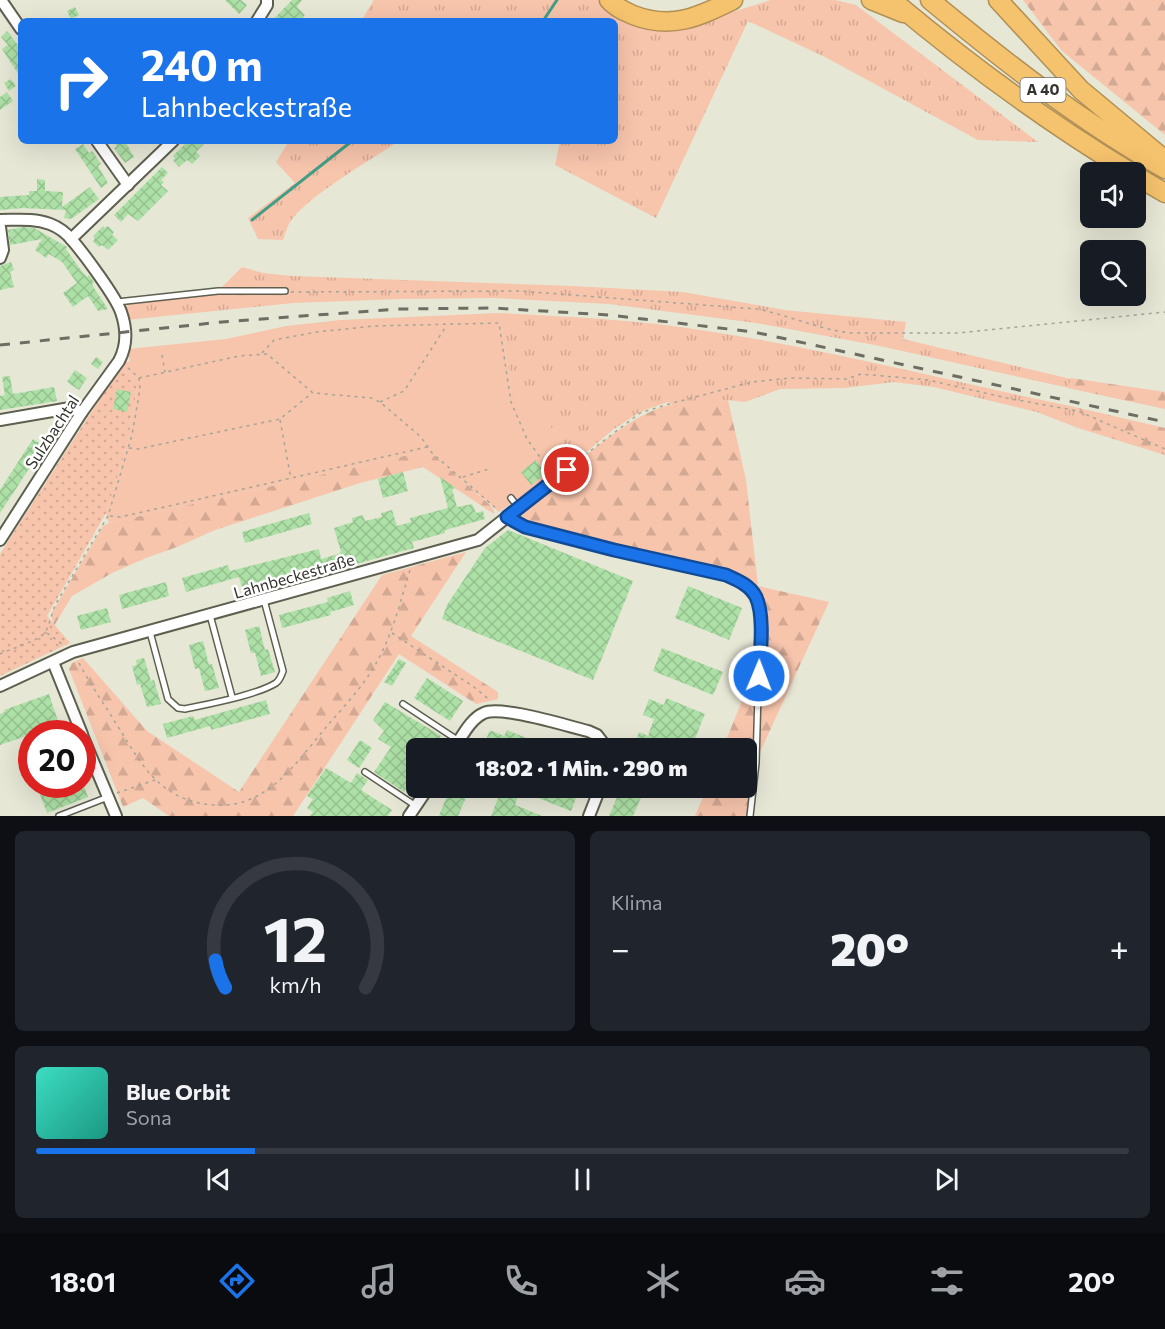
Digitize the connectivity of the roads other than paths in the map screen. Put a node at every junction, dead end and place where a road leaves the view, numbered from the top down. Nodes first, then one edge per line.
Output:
1 (1, 0) edge
2 (267, 0) edge
3 (609, 0) edge
4 (625, 0) edge
5 (708, 0) edge
6 (733, 0) edge
7 (871, 0) edge
8 (892, 0) edge
9 (930, 0) edge
10 (998, 0) edge
11 (258, 18) edge
12 (913, 18) junction
13 (18, 25) edge
14 (99, 144) edge
15 (170, 144) edge
16 (1165, 160) edge
17 (1114, 162) edge
18 (1165, 169) edge
19 (1146, 182) edge
20 (128, 185) junction
21 (1165, 192) edge
22 (0, 220) edge
23 (0, 227) edge
24 (71, 239) junction
25 (0, 258) edge
26 (285, 291) road end
27 (117, 302) junction
28 (82, 412) junction
29 (0, 420) edge
30 (578, 461) road end
31 (511, 498) dead end
32 (519, 508) junction
33 (507, 517) junction
34 (0, 540) edge
35 (264, 600) junction
36 (210, 615) junction
37 (150, 632) junction
38 (53, 662) junction
39 (0, 686) edge
40 (232, 698) junction
41 (403, 704) dead end
42 (76, 720) edge
43 (448, 738) edge
44 (462, 738) edge
45 (599, 738) edge
46 (96, 768) edge
47 (365, 772) dead end
48 (108, 797) junction
49 (421, 798) edge
50 (596, 798) edge
51 (416, 806) junction
52 (59, 816) edge
53 (116, 816) edge
54 (409, 816) edge
55 (589, 816) edge
56 (750, 816) edge

1 - 13 street
2 - 11 street
3 - 6 highway
4 - 5 highway
7 - 12 highway
8 - 12 highway, A 40
9 - 18 highway, A 40
10 - 16 highway
12 - 17 highway, A 40
14 - 20 street
15 - 20 street
19 - 21 highway
20 - 24 street
22 - 24 street
23 - 25 street
24 - 27 street
26 - 27 lane
27 - 28 street, Sulzbachtal
28 - 29 street
28 - 34 street, Sulzbachtal
30 - 32 street, Lahnbeckestraße
31 - 32 lane
32 - 33 street, Lahnbeckestraße
33 - 35 street, Lahnbeckestraße
33 - 56 lane
35 - 36 street, Lahnbeckestraße
35 - 40 lane
36 - 37 street, Lahnbeckestraße
36 - 40 lane
37 - 38 street, Lahnbeckestraße
37 - 40 lane
38 - 39 street, Lahnbeckestraße
38 - 42 street
41 - 43 lane
44 - 45 street
46 - 48 street
47 - 51 lane
48 - 52 lane
48 - 53 street
49 - 51 street
50 - 55 street
51 - 54 street

